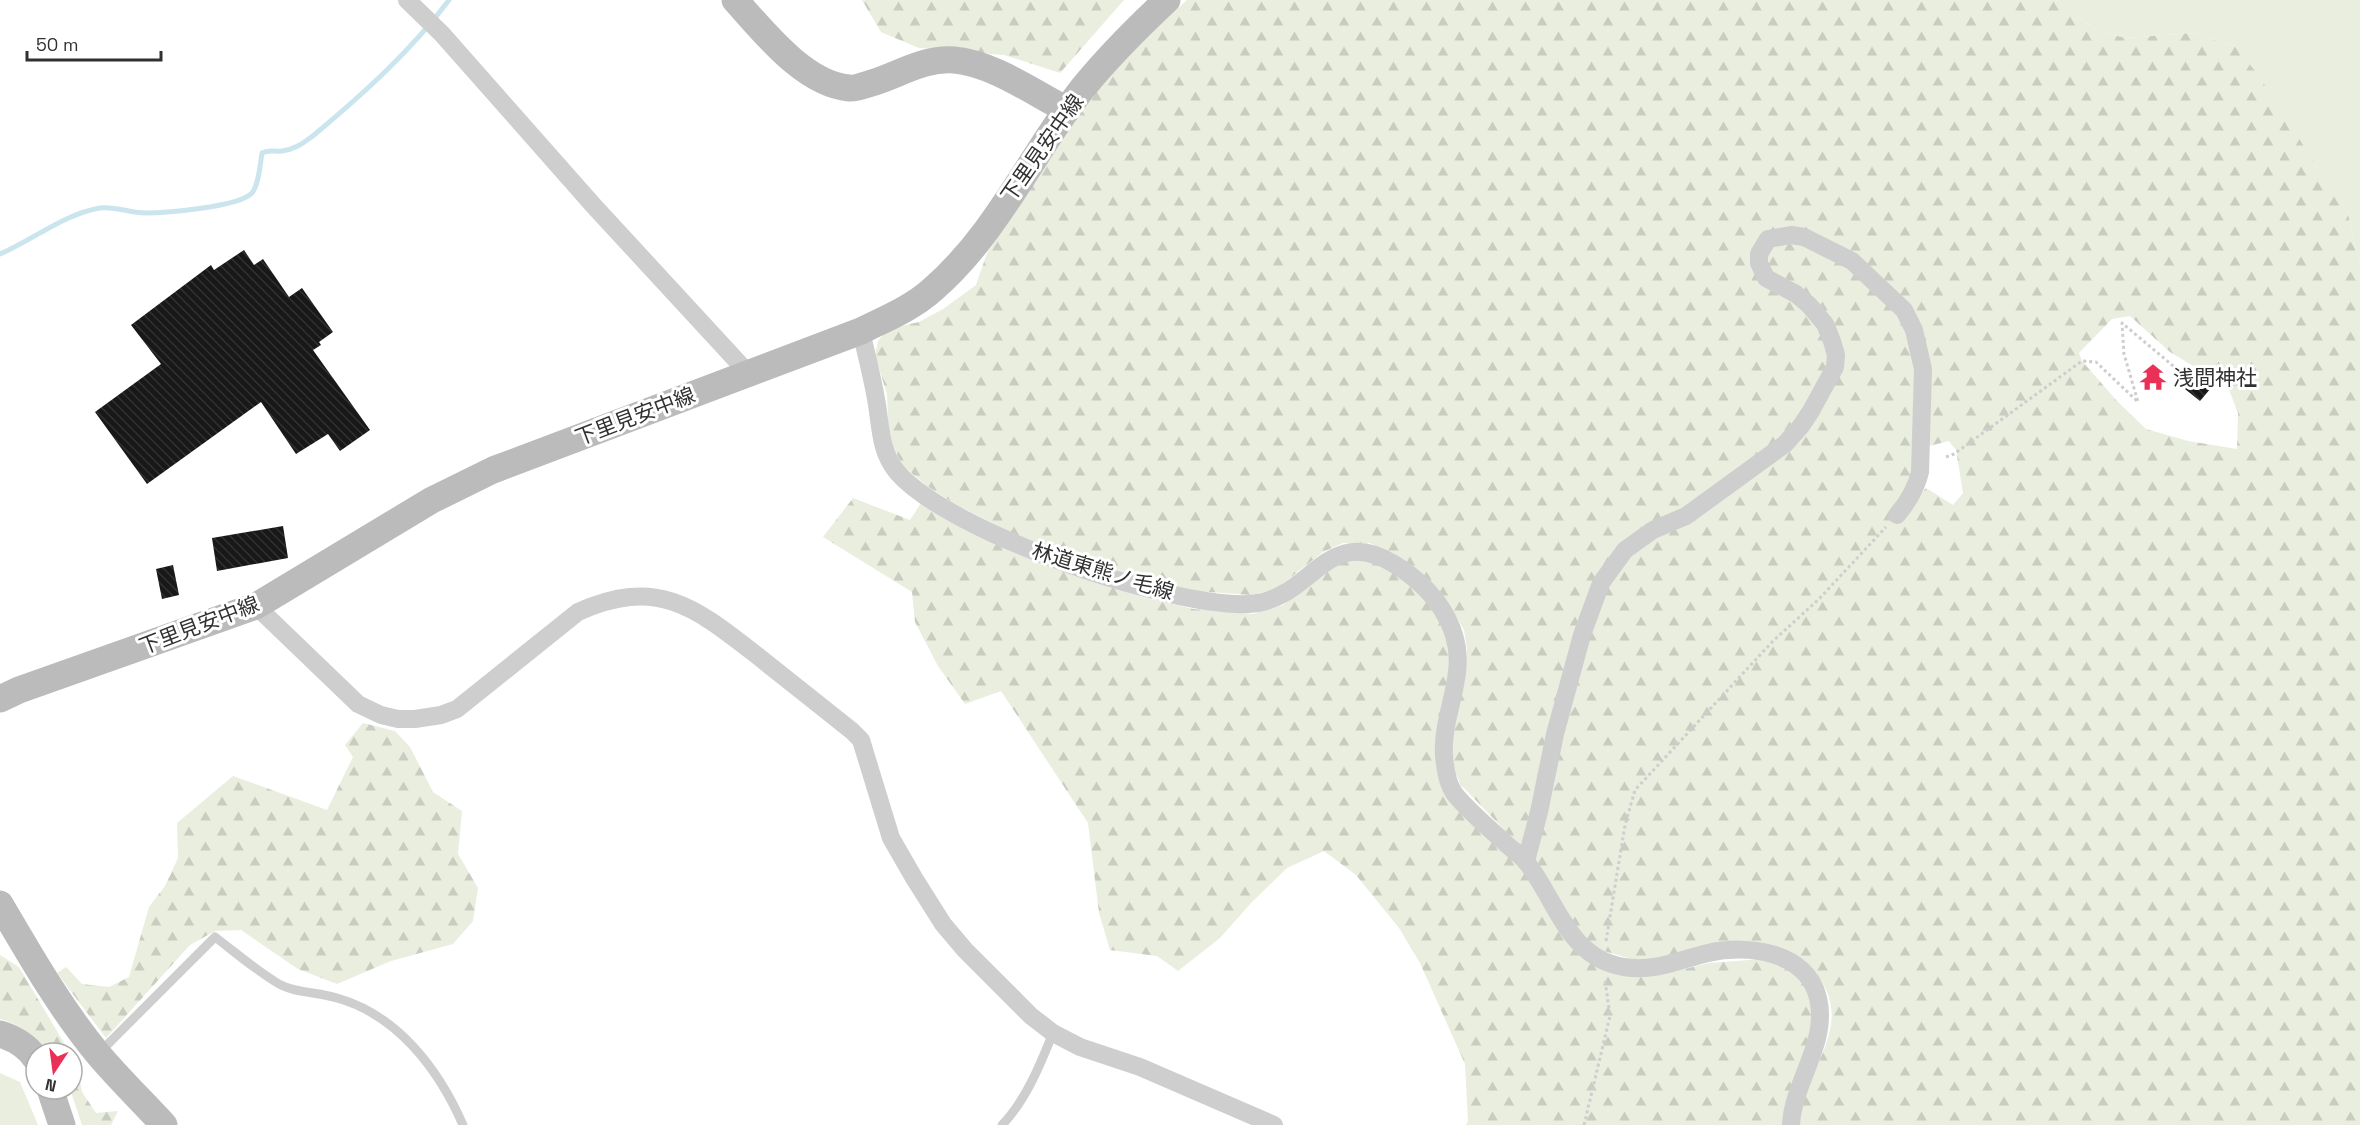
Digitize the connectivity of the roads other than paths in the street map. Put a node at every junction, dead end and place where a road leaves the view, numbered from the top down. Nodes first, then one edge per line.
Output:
1 (407, 0) edge
2 (735, 0) edge
3 (1167, 0) edge
4 (1067, 110) junction
5 (861, 330) junction
6 (748, 373) junction
7 (1898, 515) road end
8 (256, 606) junction
9 (0, 699) edge
10 (1526, 861) junction
11 (0, 904) edge
12 (1053, 1033) junction
13 (0, 1034) edge
14 (24, 1047) edge
15 (98, 1054) junction
16 (54, 1101) edge
17 (62, 1125) edge
18 (164, 1125) edge
19 (463, 1125) edge
20 (1002, 1125) edge
21 (1274, 1125) edge
22 (1791, 1125) edge

1 - 6 street
2 - 4 main road
3 - 4 main road, 下里見安中線
4 - 5 main road, 下里見安中線
5 - 6 main road, 下里見安中線
5 - 10 street, 林道東熊ノ毛線
6 - 8 main road, 下里見安中線
7 - 10 street
8 - 9 main road, 下里見安中線
8 - 12 street
10 - 22 street, 林道東熊ノ毛線
11 - 15 main road
12 - 20 lane
12 - 21 street
13 - 14 main road
15 - 18 main road
15 - 19 lane
16 - 17 main road

